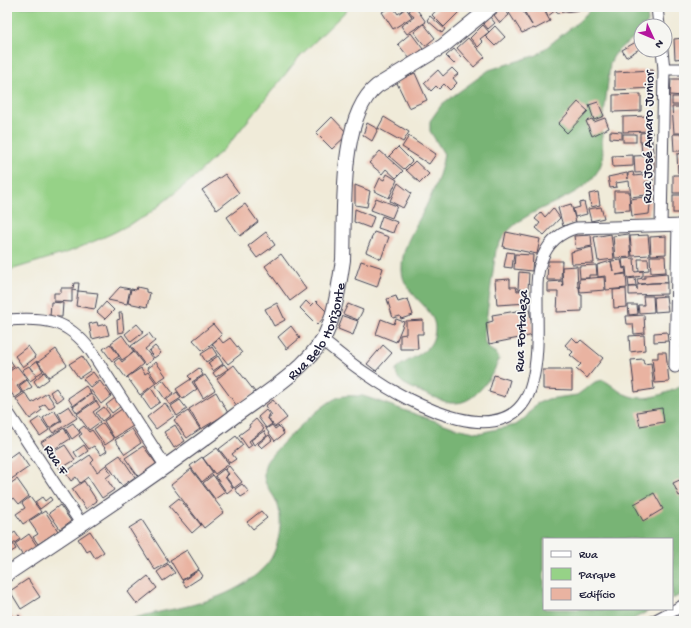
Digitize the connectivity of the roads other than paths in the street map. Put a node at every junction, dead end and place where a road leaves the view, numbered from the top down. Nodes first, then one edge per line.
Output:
1 (490, 7) edge
2 (657, 7) edge
3 (658, 18) edge
4 (663, 58) edge
5 (664, 69) junction
6 (684, 69) edge
7 (661, 225) junction
8 (681, 225) edge
9 (7, 320) edge
10 (322, 340) junction
11 (675, 367) dead end
12 (7, 411) edge
13 (166, 467) junction
14 (82, 525) junction
15 (7, 574) edge
16 (684, 605) edge
17 (654, 621) edge

1 - 10 street, Rua Belo Horizonte
2 - 3 street
4 - 5 street, Rua José Amaro Junior
5 - 6 street
5 - 7 street, Rua José Amaro Junior
7 - 8 street, Rua Fortaleza
7 - 10 street, Rua Fortaleza
8 - 11 street
9 - 13 street
10 - 13 street, Rua Belo Horizonte
12 - 14 street, Rua F
13 - 14 street, Rua Belo Horizonte
14 - 15 street, Rua Belo Horizonte
16 - 17 street

